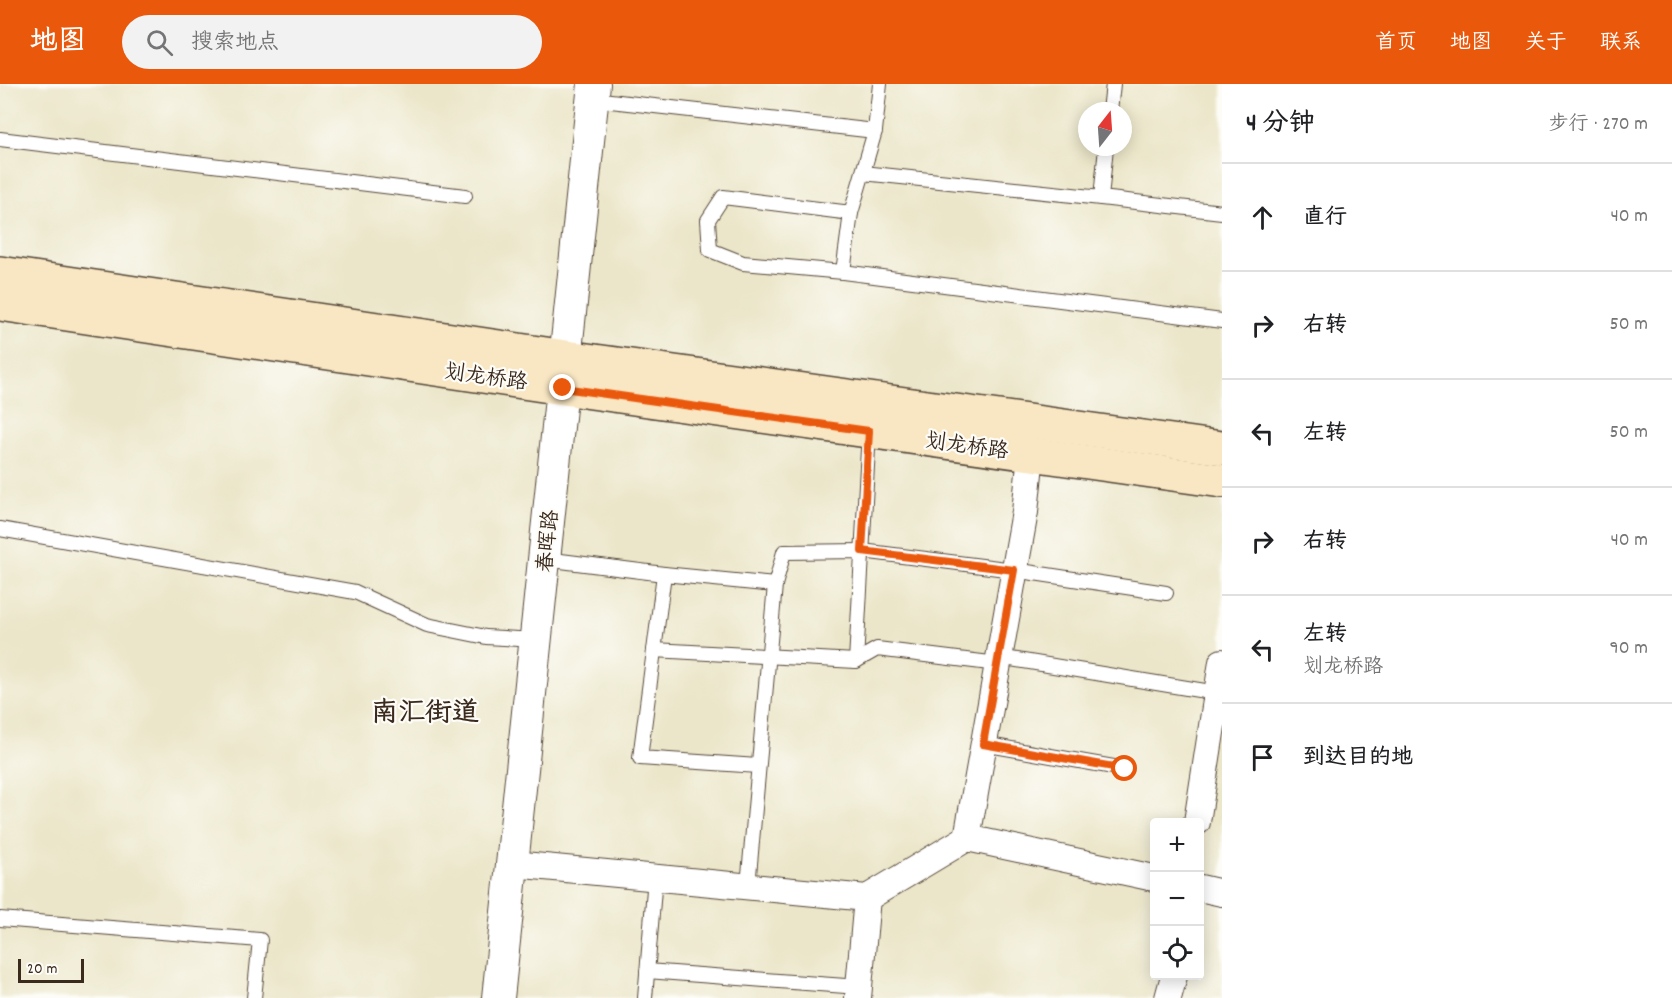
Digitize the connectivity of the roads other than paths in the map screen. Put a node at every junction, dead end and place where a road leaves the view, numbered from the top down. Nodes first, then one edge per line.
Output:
1 (880, 84) edge
2 (1113, 84) edge
3 (594, 91) edge
4 (1111, 102) edge
5 (875, 131) junction
6 (0, 139) edge
7 (1105, 156) edge
8 (863, 173) junction
9 (465, 196) dead end
10 (1101, 198) junction
11 (1222, 212) edge
12 (851, 213) junction
13 (843, 272) junction
14 (0, 273) edge
15 (0, 304) edge
16 (1222, 321) edge
17 (565, 373) junction
18 (869, 431) junction
19 (1222, 448) edge
20 (1031, 454) junction
21 (1222, 481) edge
22 (0, 529) edge
23 (862, 551) junction
24 (545, 559) junction
25 (1014, 570) junction
26 (664, 574) junction
27 (775, 585) junction
28 (1166, 593) dead end
29 (536, 640) junction
30 (654, 650) junction
31 (767, 658) junction
32 (998, 660) junction
33 (855, 661) junction
34 (1222, 662) edge
35 (1217, 693) junction
36 (983, 744) junction
37 (758, 766) junction
38 (1125, 769) dead end
39 (1198, 818) edge
40 (967, 838) junction
41 (513, 864) junction
42 (654, 877) junction
43 (1150, 877) edge
44 (748, 886) junction
45 (1204, 889) edge
46 (1222, 893) edge
47 (867, 898) junction
48 (0, 919) edge
49 (647, 971) junction
50 (1172, 980) edge
51 (859, 992) edge
52 (254, 998) edge
53 (498, 998) edge
54 (645, 998) edge
55 (1167, 998) edge

1 - 5 lane
2 - 4 lane
3 - 5 lane
3 - 17 street, 春晖路
5 - 8 lane
6 - 9 lane
7 - 10 lane
8 - 10 lane
8 - 12 lane
10 - 11 lane
12 - 13 lane
12 - 13 lane
13 - 16 lane
14 - 17 main road, 划龙桥路
15 - 17 main road, 划龙桥路
17 - 18 main road, 划龙桥路
17 - 19 main road, 划龙桥路
17 - 24 street, 春晖路
18 - 20 main road, 划龙桥路
18 - 23 lane
20 - 21 main road, 划龙桥路
20 - 25 street
22 - 29 lane
23 - 25 lane
23 - 27 lane
23 - 33 lane
24 - 26 lane
24 - 29 street, 春晖路
25 - 28 lane
25 - 32 street
26 - 27 lane
26 - 30 lane
27 - 31 lane
29 - 41 street, 春晖路
30 - 31 lane
30 - 37 lane
31 - 33 lane
31 - 37 lane
32 - 33 lane
32 - 35 lane
32 - 36 street
34 - 35 street
35 - 39 street
36 - 38 lane
36 - 40 street
37 - 44 lane
40 - 43 street
40 - 47 street
41 - 42 street
41 - 53 street, 春晖路
42 - 44 street
42 - 49 lane
44 - 47 street
45 - 46 street
47 - 51 street
48 - 52 lane
49 - 51 lane
49 - 54 lane
50 - 55 street

